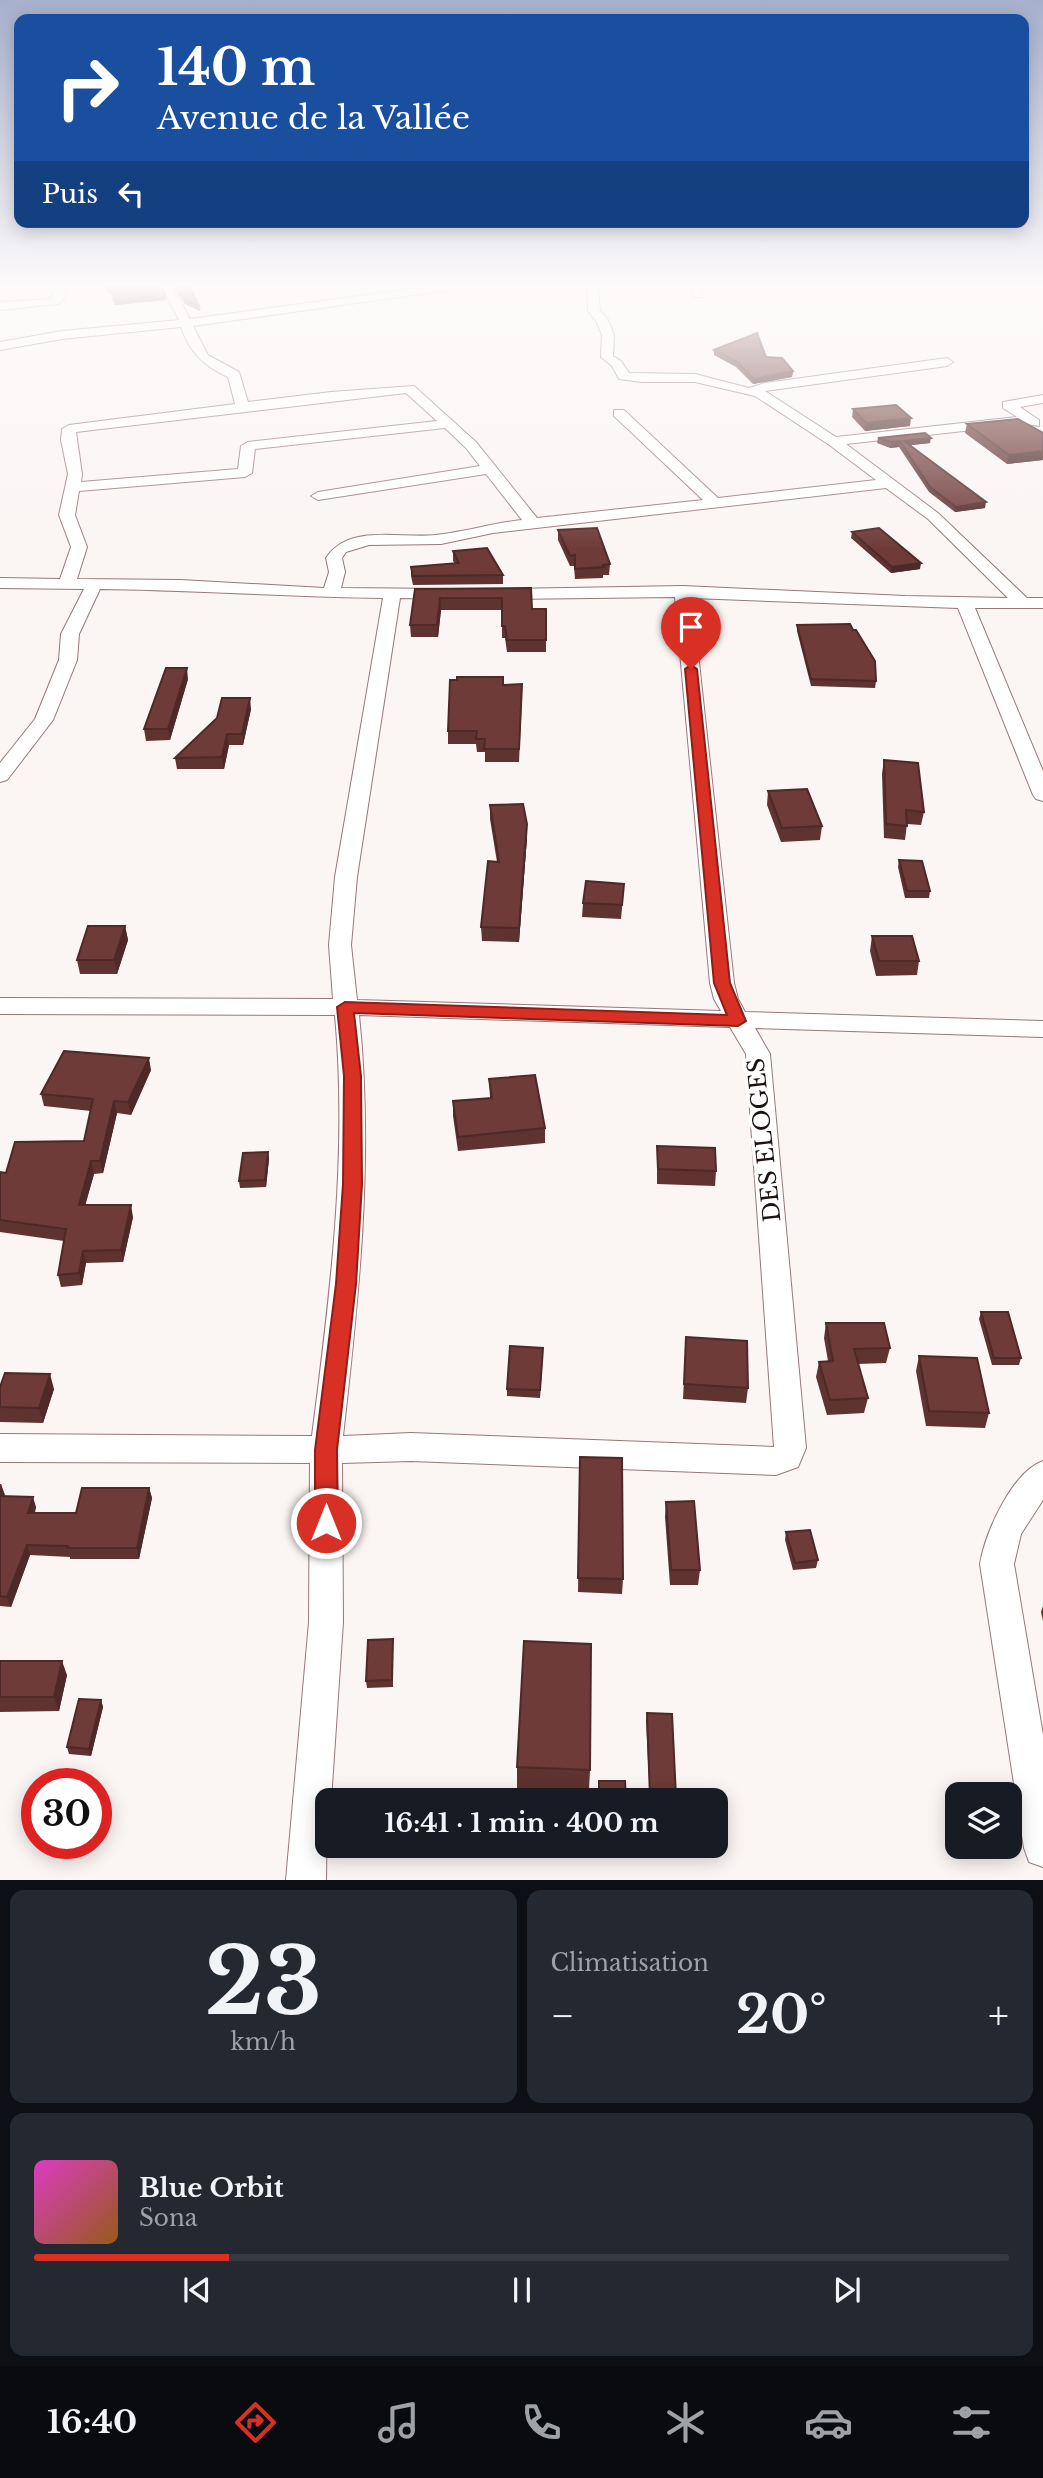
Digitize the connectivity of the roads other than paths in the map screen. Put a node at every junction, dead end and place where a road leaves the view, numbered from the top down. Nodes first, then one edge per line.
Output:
1 (230, 374) edge
2 (623, 374) edge
3 (862, 374) edge
4 (758, 392) junction
5 (1043, 399) edge
6 (243, 407) junction
7 (619, 412) dead end
8 (1030, 420) junction
9 (448, 424) junction
10 (1043, 428) edge
11 (833, 441) junction
12 (490, 469) junction
13 (891, 483) junction
14 (73, 487) junction
15 (318, 496) dead end
16 (715, 503) junction
17 (533, 524) junction
18 (0, 583) edge
19 (67, 583) junction
20 (94, 585) junction
21 (683, 591) junction
22 (331, 592) junction
23 (393, 593) junction
24 (458, 594) edge
25 (481, 594) edge
26 (1022, 602) junction
27 (964, 603) junction
28 (1043, 603) edge
29 (0, 776) edge
30 (1043, 795) edge
31 (0, 1006) edge
32 (345, 1007) junction
33 (738, 1021) junction
34 (1043, 1029) edge
35 (0, 1448) edge
36 (326, 1450) junction
37 (1043, 1475) edge
38 (1043, 1848) edge
39 (306, 1880) edge

1 - 6 street
2 - 4 street
3 - 4 street
4 - 11 street
5 - 8 street
6 - 9 street
6 - 14 street
7 - 16 street
8 - 10 street
8 - 11 street
9 - 12 street
9 - 14 street
11 - 13 street
12 - 15 street
12 - 17 street
13 - 16 street
13 - 26 street
14 - 19 street
16 - 17 street
17 - 22 street
18 - 19 street
19 - 20 street
20 - 22 street
20 - 29 street
21 - 25 street
21 - 27 street
21 - 33 street, DES ELOGES
22 - 23 street
23 - 24 street
23 - 32 street
26 - 27 street
26 - 28 street
27 - 30 street
31 - 32 street
32 - 33 street
32 - 36 street
33 - 34 street
33 - 36 street, DES ELOGES
35 - 36 street
36 - 39 street
37 - 38 street

